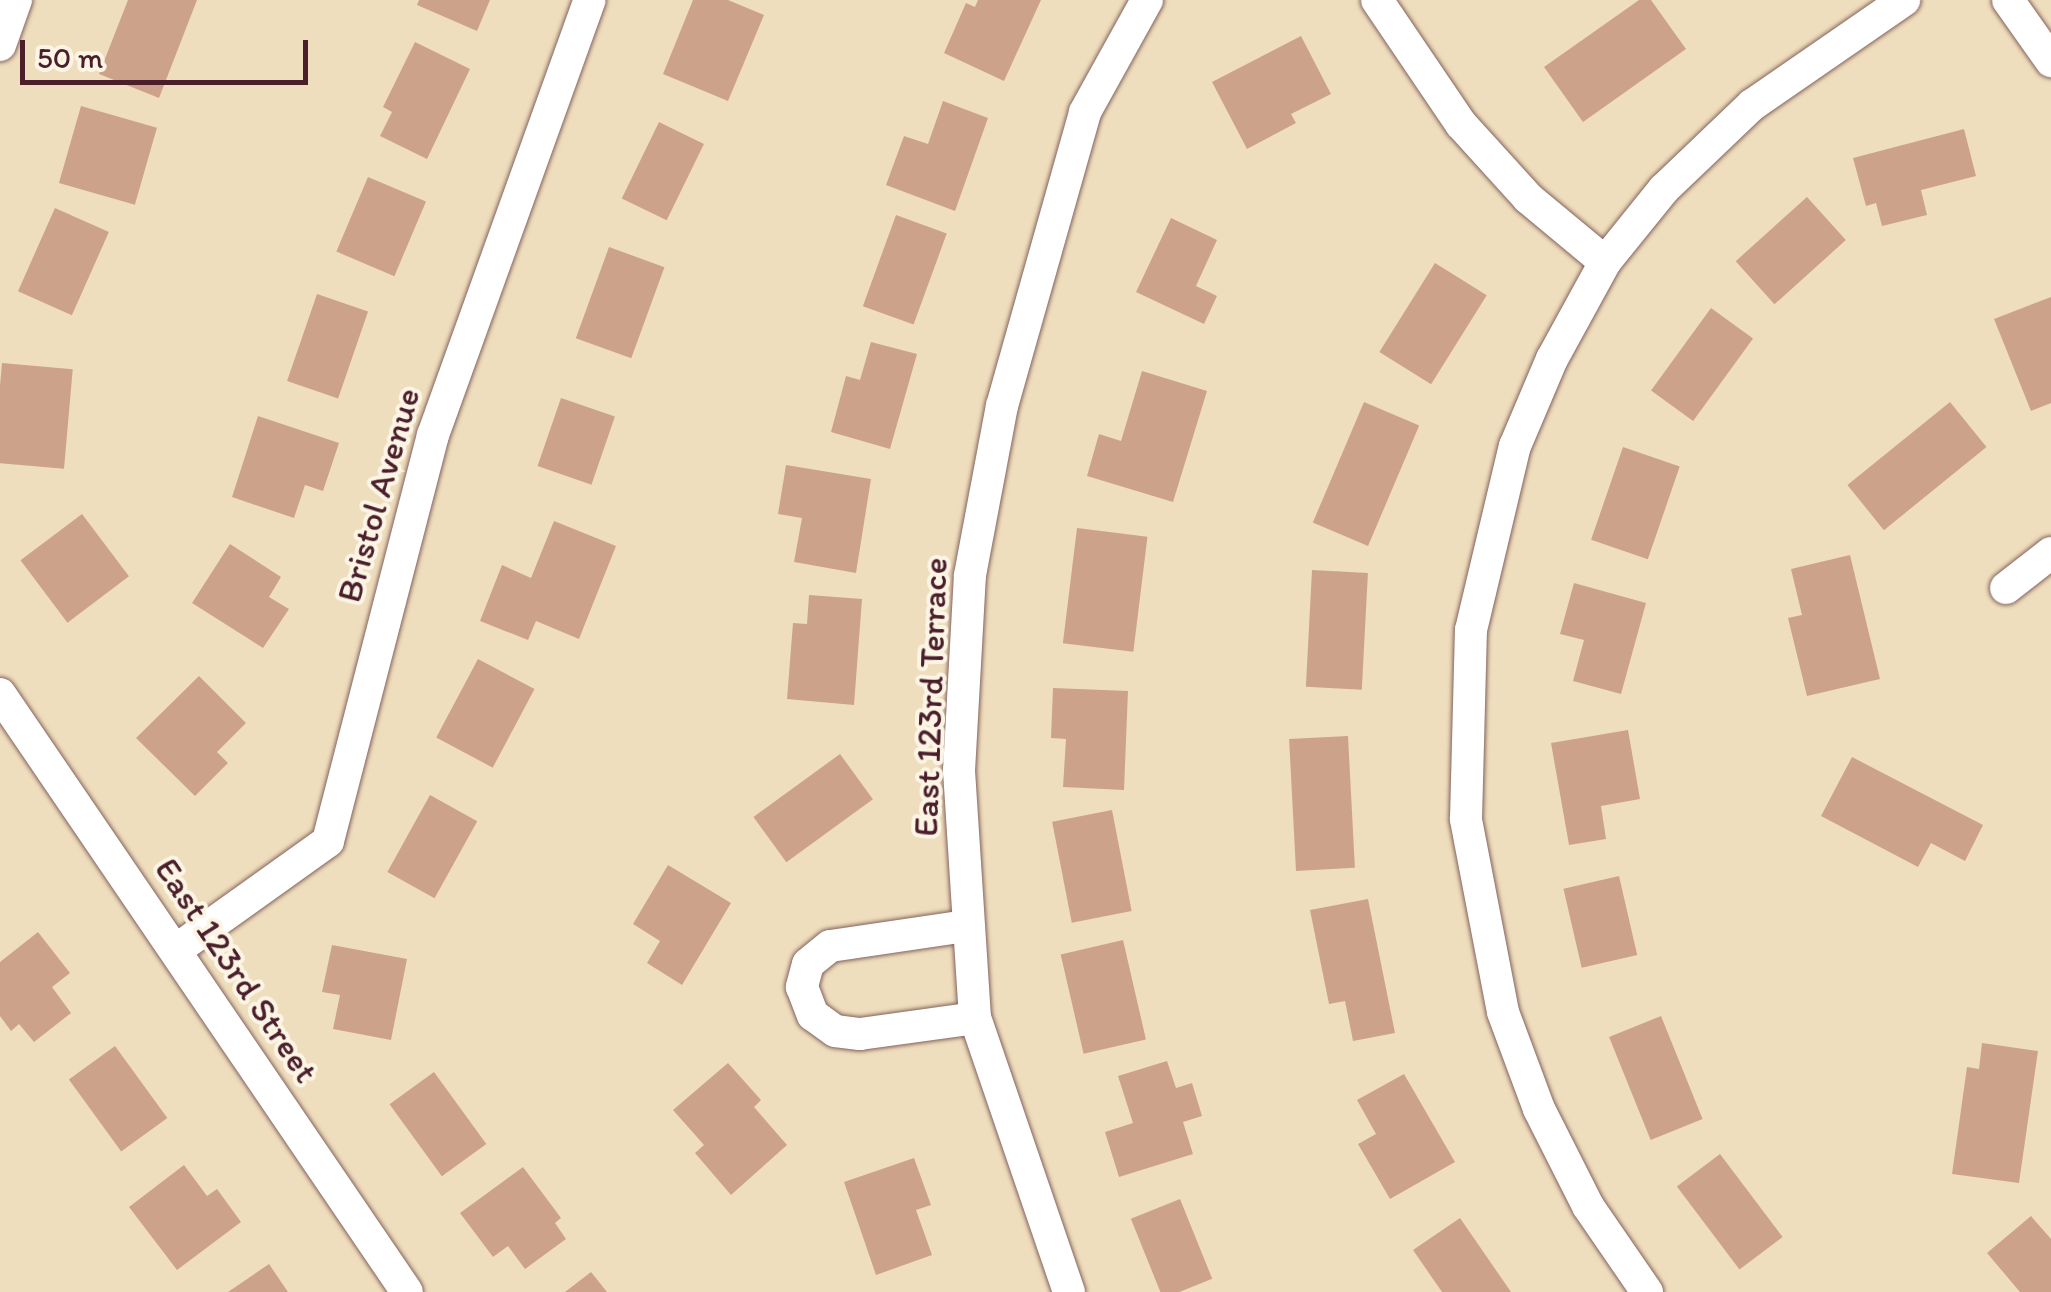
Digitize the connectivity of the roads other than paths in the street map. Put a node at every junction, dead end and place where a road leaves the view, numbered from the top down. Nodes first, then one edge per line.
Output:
1 (16, 0) edge
2 (590, 0) edge
3 (1147, 0) edge
4 (1377, 0) edge
5 (1904, 0) edge
6 (2008, 0) edge
7 (0, 46) edge
8 (2051, 60) edge
9 (1605, 262) junction
10 (2051, 553) edge
11 (2006, 588) dead end
12 (0, 694) edge
13 (966, 926) junction
14 (176, 950) junction
15 (975, 1018) junction
16 (407, 1292) edge
17 (1069, 1292) edge
18 (1647, 1292) edge

1 - 7 street
2 - 14 street, Bristol Avenue
3 - 13 street, East 123rd Terrace
4 - 9 street
5 - 9 street
6 - 8 street
9 - 18 street
10 - 11 street
12 - 14 street, East 123rd Street
13 - 15 street, East 123rd Terrace
13 - 15 street
14 - 16 street, East 123rd Street
15 - 17 street, East 123rd Terrace

